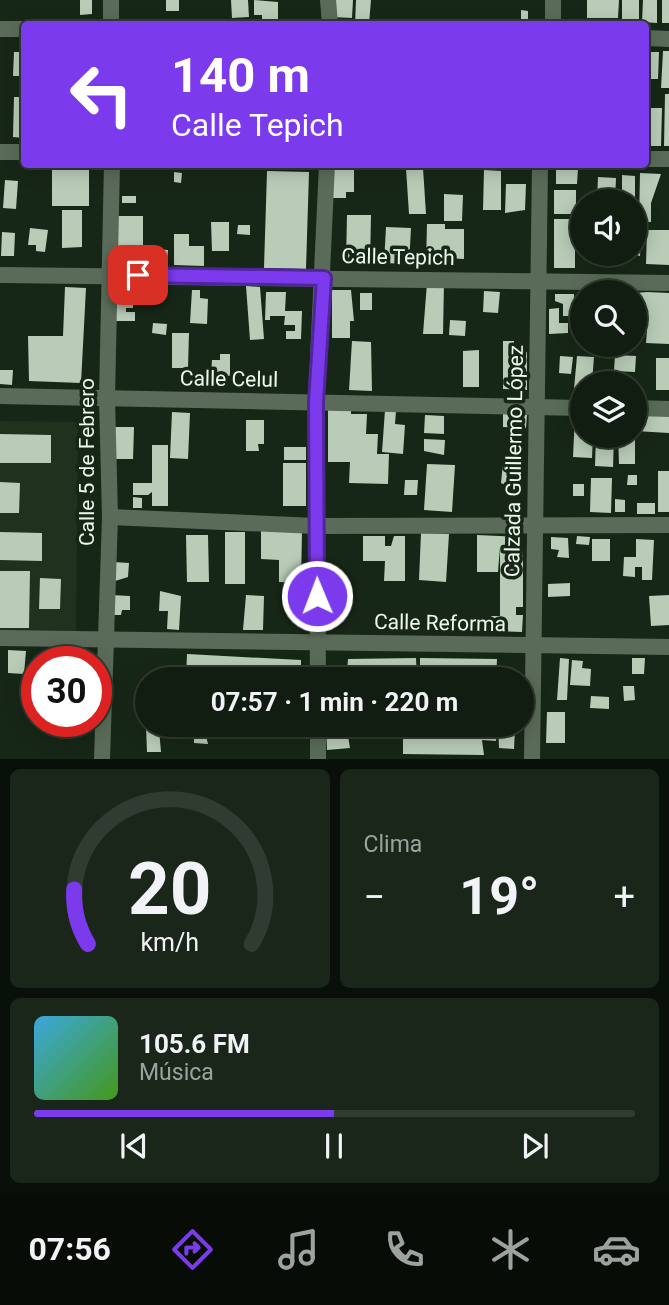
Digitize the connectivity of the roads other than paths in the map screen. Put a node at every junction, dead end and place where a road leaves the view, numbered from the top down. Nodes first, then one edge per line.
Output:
1 (111, 0) edge
2 (328, 0) edge
3 (553, 0) edge
4 (111, 21) edge
5 (330, 21) edge
6 (553, 21) edge
7 (0, 29) edge
8 (21, 29) edge
9 (649, 38) edge
10 (669, 39) edge
11 (0, 152) edge
12 (21, 152) edge
13 (649, 159) edge
14 (669, 159) edge
15 (112, 168) edge
16 (327, 168) edge
17 (540, 168) edge
18 (0, 275) edge
19 (111, 275) junction
20 (324, 278) junction
21 (537, 280) junction
22 (669, 283) edge
23 (0, 396) edge
24 (107, 398) junction
25 (316, 402) junction
26 (536, 407) junction
27 (570, 408) edge
28 (647, 408) edge
29 (669, 409) edge
30 (110, 517) junction
31 (534, 524) junction
32 (316, 526) junction
33 (669, 526) edge
34 (0, 638) edge
35 (105, 639) junction
36 (318, 642) junction
37 (533, 645) junction
38 (669, 647) edge
39 (318, 667) edge
40 (318, 737) edge
41 (102, 759) edge
42 (318, 759) edge
43 (533, 759) edge

1 - 4 street
2 - 5 street
3 - 6 street
7 - 8 street
9 - 10 street
11 - 12 street
13 - 14 street
15 - 19 street, Calle 5 de Febrero
16 - 20 street
17 - 21 street, Calzada Guillermo López
18 - 19 street, Calle Tepich
19 - 20 street, Calle Tepich
19 - 24 street, Calle 5 de Febrero
20 - 21 street, Calle Tepich
20 - 25 street
21 - 22 street, Calle Tepich
21 - 26 street, Calzada Guillermo López
23 - 24 street, Calle Celul
24 - 25 street, Calle Celul
24 - 30 street, Calle 5 de Febrero
25 - 26 street, Calle Celul
25 - 32 street
26 - 27 street, Calle Celul
26 - 31 street, Calzada Guillermo López
28 - 29 street
30 - 32 street
30 - 35 street, Calle 5 de Febrero
31 - 32 street
31 - 33 street
31 - 37 street, Calzada Guillermo López
32 - 36 street
34 - 35 street, Calle Reforma
35 - 36 street, Calle Reforma
35 - 41 street, Calle 5 de Febrero
36 - 37 street, Calle Reforma
36 - 39 street
37 - 38 street, Calle Reforma
37 - 43 street, Calzada Guillermo López
40 - 42 street

